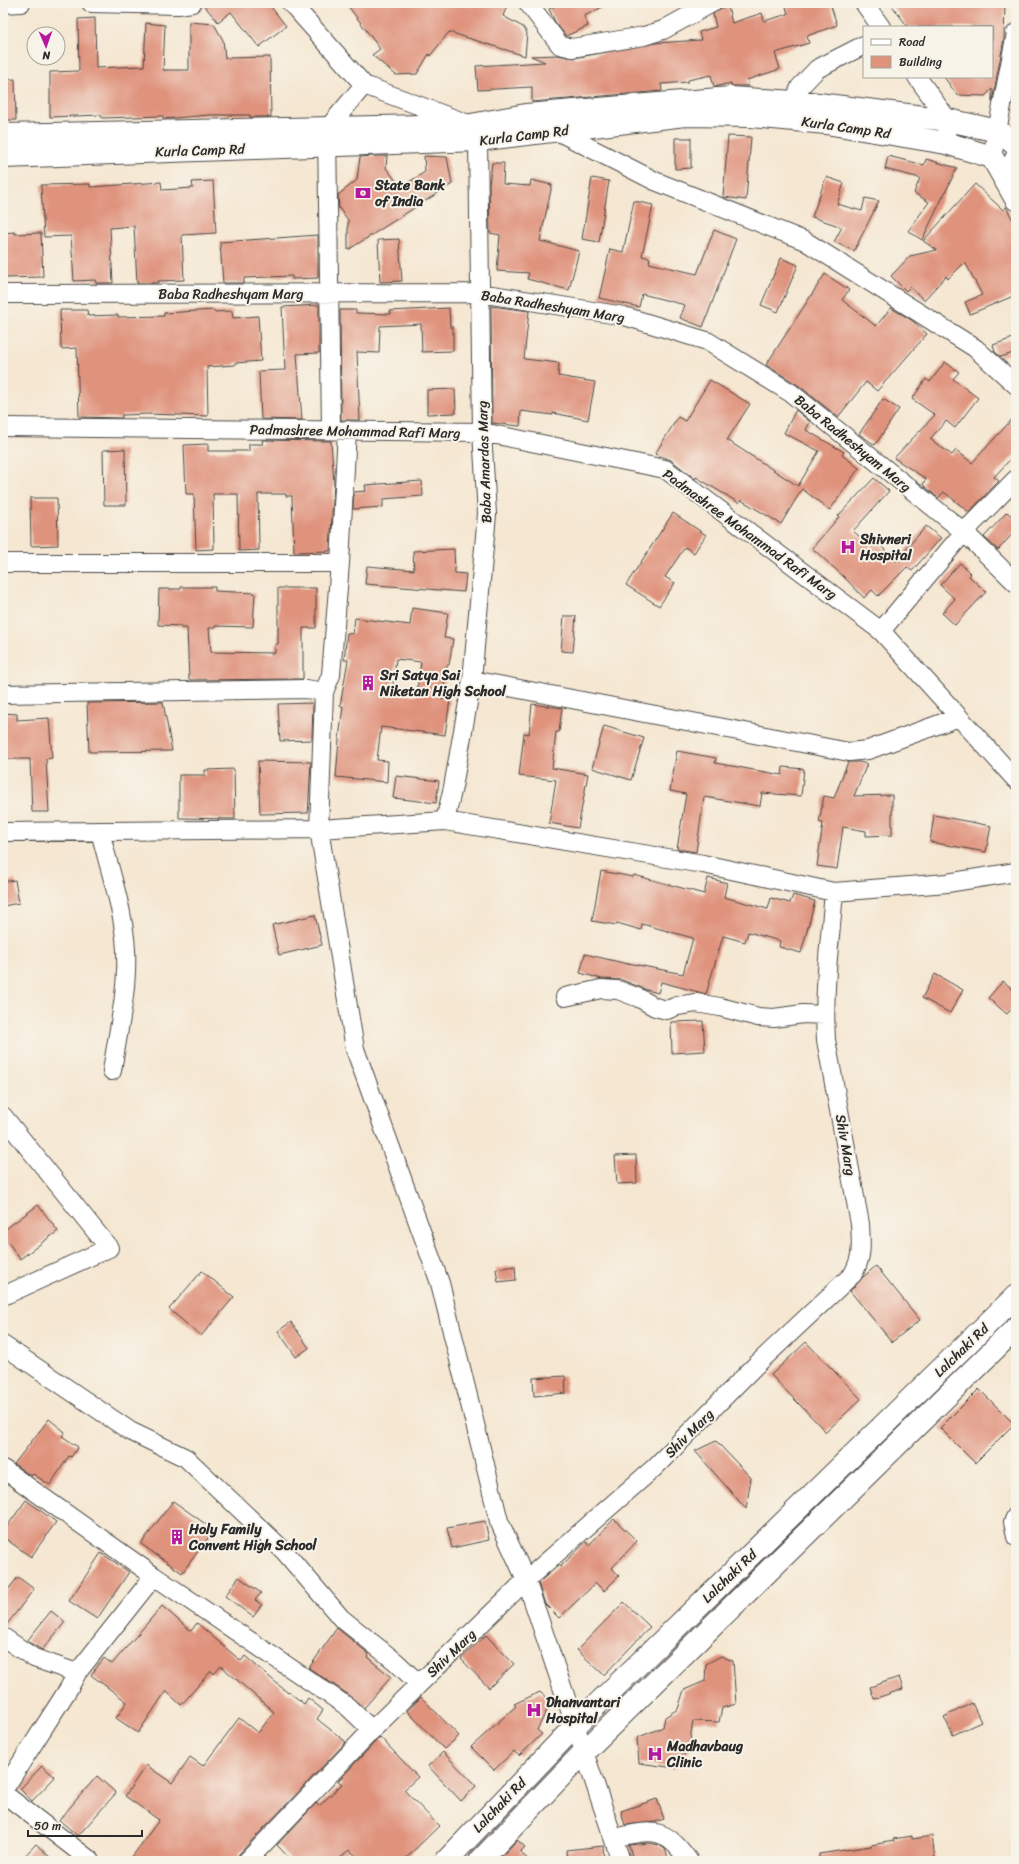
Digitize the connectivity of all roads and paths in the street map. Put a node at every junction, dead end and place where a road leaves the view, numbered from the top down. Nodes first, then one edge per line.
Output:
1 (21, 3) edge
2 (91, 3) edge
3 (192, 3) edge
4 (291, 3) edge
5 (528, 3) edge
6 (712, 3) edge
7 (864, 3) edge
8 (3, 4) edge
9 (881, 26) edge
10 (1016, 33) edge
11 (863, 46) edge
12 (919, 78) edge
13 (364, 85) junction
14 (794, 102) junction
15 (948, 120) junction
16 (557, 131) junction
17 (998, 131) junction
18 (474, 133) junction
19 (3, 135) edge
20 (327, 137) junction
21 (946, 143) junction
22 (1016, 145) edge
23 (1016, 154) edge
24 (3, 157) edge
25 (992, 157) junction
26 (1005, 179) junction
27 (1016, 199) edge
28 (329, 293) junction
29 (480, 293) junction
30 (3, 294) edge
31 (1016, 385) edge
32 (3, 427) edge
33 (339, 430) junction
34 (482, 432) junction
35 (1016, 479) edge
36 (964, 532) junction
37 (3, 563) edge
38 (340, 563) junction
39 (1016, 583) edge
40 (881, 631) junction
41 (472, 680) junction
42 (324, 692) junction
43 (3, 694) edge
44 (959, 717) junction
45 (1016, 780) edge
46 (445, 821) junction
47 (319, 829) junction
48 (100, 830) junction
49 (3, 832) edge
50 (1016, 872) edge
51 (834, 892) junction
52 (565, 997) dead end
53 (825, 1015) junction
54 (112, 1071) dead end
55 (3, 1116) edge
56 (3, 1296) edge
57 (1016, 1296) edge
58 (1016, 1328) edge
59 (3, 1345) edge
60 (948, 1362) junction
61 (962, 1381) junction
62 (3, 1469) edge
63 (1016, 1516) edge
64 (1016, 1537) edge
65 (154, 1576) junction
66 (526, 1580) junction
67 (3, 1637) edge
68 (77, 1674) junction
69 (419, 1684) junction
70 (576, 1725) junction
71 (372, 1730) junction
72 (584, 1752) junction
73 (3, 1792) edge
74 (613, 1838) junction
75 (91, 1861) edge
76 (247, 1861) edge
77 (446, 1861) edge
78 (480, 1861) edge
79 (621, 1861) edge
80 (689, 1861) edge

1 - 8 street
2 - 3 street
4 - 13 street
5 - 6 street
7 - 9 street
10 - 17 street
11 - 14 street
12 - 15 street
13 - 18 street
13 - 20 street
14 - 15 main road, Kurla Camp Rd
14 - 18 main road, Kurla Camp Rd
15 - 17 main road, Kurla Camp Rd
15 - 21 street
16 - 18 main road, Kurla Camp Rd
16 - 21 main road, Kurla Camp Rd
16 - 31 street
17 - 22 main road, Kurla Camp Rd
17 - 25 street
18 - 20 main road, Kurla Camp Rd
18 - 29 street, Baba Amardas Marg
19 - 20 main road, Kurla Camp Rd
20 - 24 main road, Kurla Camp Rd
20 - 28 street
21 - 25 main road, Kurla Camp Rd
23 - 26 street
25 - 26 main road
26 - 27 main road
28 - 29 street, Baba Radheshyam Marg
28 - 30 street, Baba Radheshyam Marg
28 - 33 street
29 - 34 street, Baba Amardas Marg
29 - 36 street, Baba Radheshyam Marg
32 - 33 street, Padmashree Mohammad Rafi Marg
33 - 34 street, Padmashree Mohammad Rafi Marg
33 - 38 street
34 - 40 street, Padmashree Mohammad Rafi Marg
34 - 41 street, Baba Amardas Marg
35 - 36 street
36 - 39 street, Baba Radheshyam Marg
36 - 40 street
37 - 38 street
38 - 42 street
40 - 44 street, Padmashree Mohammad Rafi Marg
41 - 44 street
41 - 46 street, Baba Amardas Marg
42 - 43 street
42 - 47 street
44 - 45 street, Padmashree Mohammad Rafi Marg
46 - 47 street
46 - 51 street
47 - 48 street
47 - 66 street
48 - 49 street
48 - 54 street
50 - 51 street
51 - 53 street, Shiv Marg
52 - 53 street
53 - 66 street, Shiv Marg
55 - 56 street
57 - 60 main road, Lalchaki Rd
58 - 61 main road, Lalchaki Rd
59 - 69 street
60 - 61 main road
60 - 70 main road, Lalchaki Rd
61 - 72 main road, Lalchaki Rd
62 - 65 street
63 - 64 street
65 - 68 street
65 - 71 street
66 - 69 street, Shiv Marg
66 - 70 street
67 - 68 street
68 - 73 street
69 - 71 street, Shiv Marg
70 - 72 street
70 - 77 main road, Lalchaki Rd
71 - 76 street, Shiv Marg
72 - 74 street
72 - 78 main road, Lalchaki Rd
73 - 75 street
74 - 79 street
74 - 80 street

